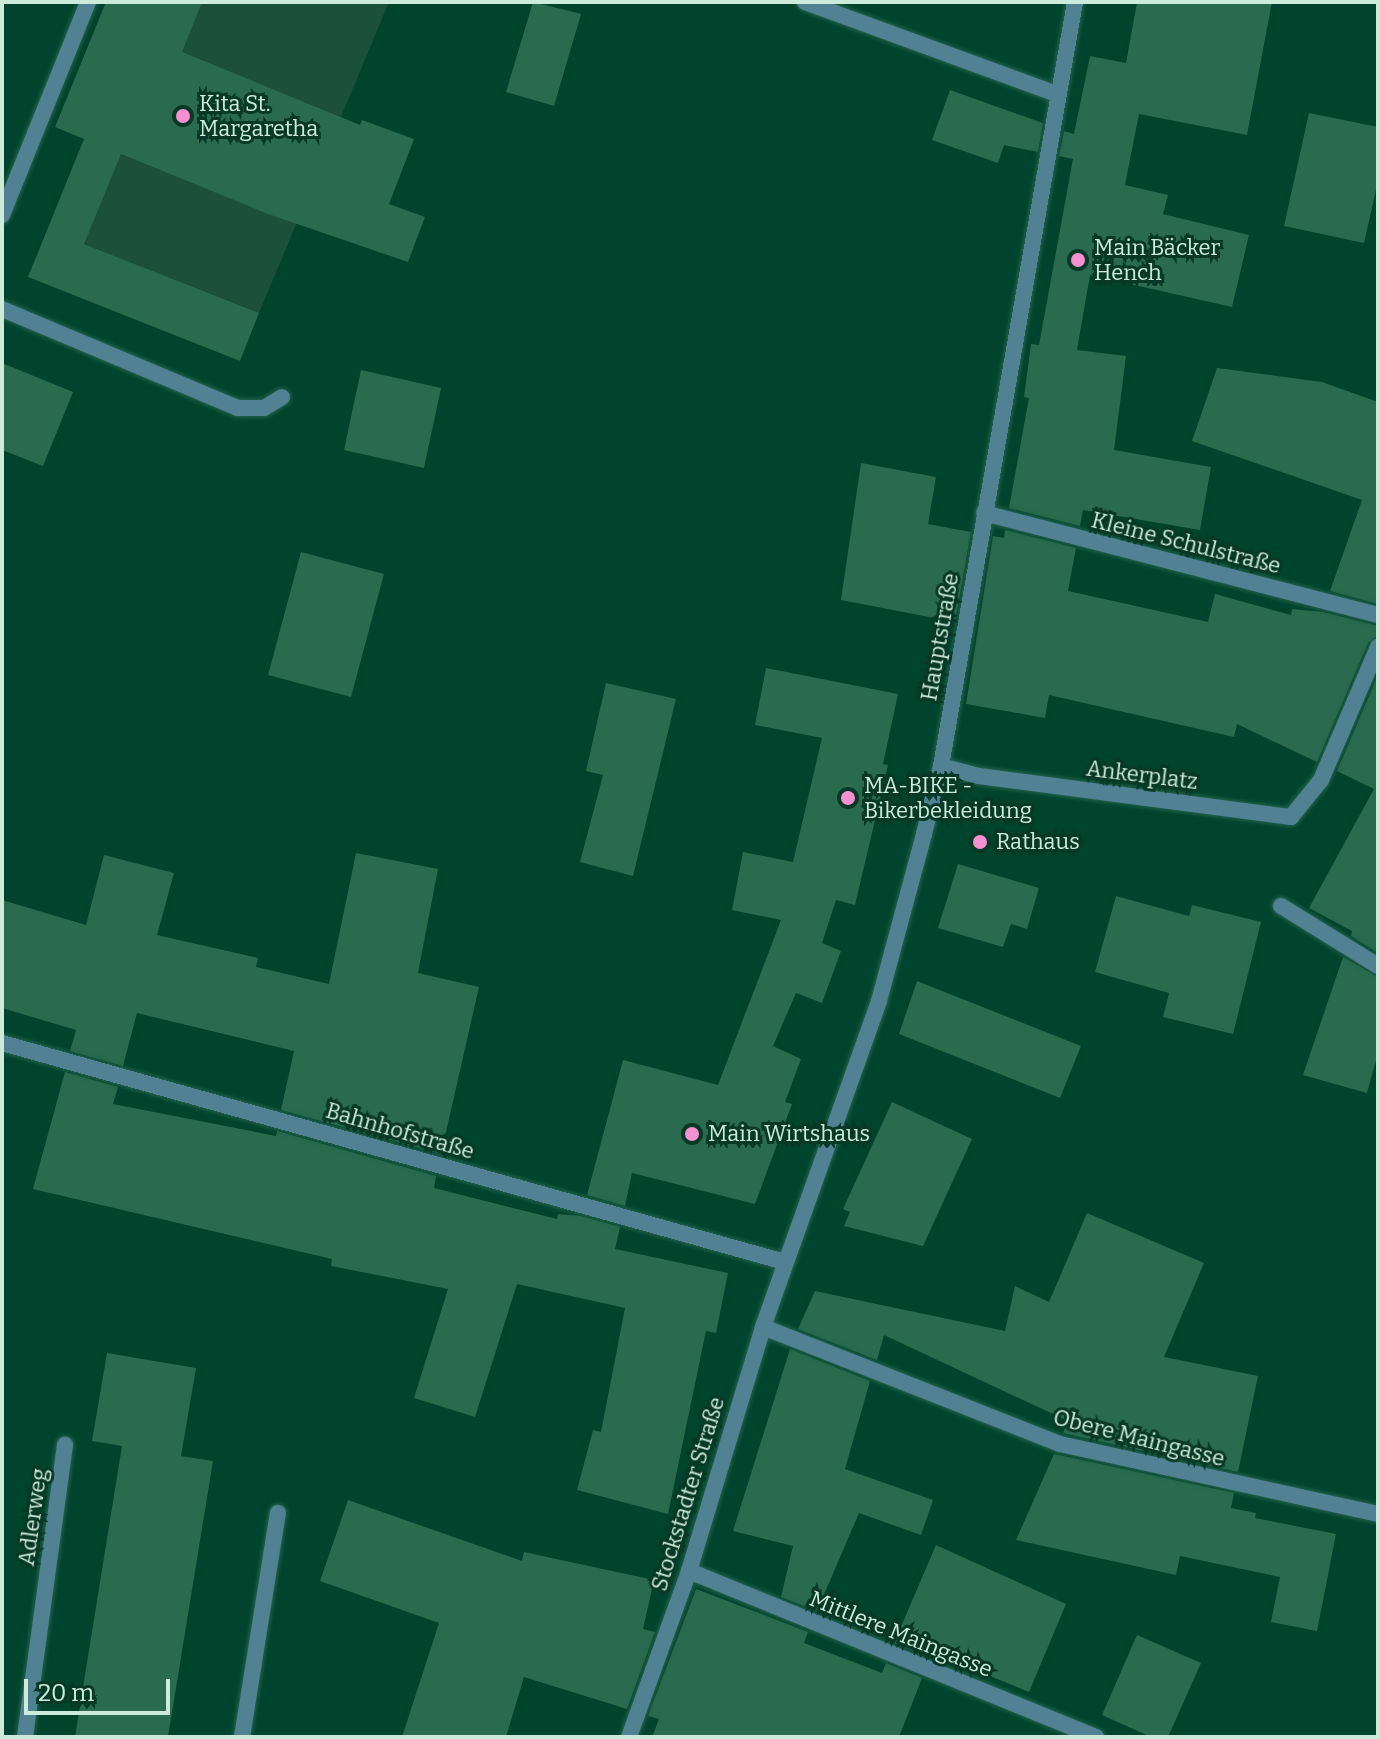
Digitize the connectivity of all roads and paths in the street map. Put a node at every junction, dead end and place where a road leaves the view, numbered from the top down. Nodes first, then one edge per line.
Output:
1 (88, 2) edge
2 (805, 2) edge
3 (1075, 2) edge
4 (1057, 94) junction
5 (2, 215) edge
6 (2, 309) edge
7 (282, 397) dead end
8 (984, 513) junction
9 (1378, 615) edge
10 (1378, 647) edge
11 (941, 766) junction
12 (1281, 906) dead end
13 (1378, 966) edge
14 (2, 1043) edge
15 (785, 1262) junction
16 (763, 1327) junction
17 (65, 1445) dead end
18 (278, 1513) dead end
19 (1378, 1514) edge
20 (689, 1571) junction
21 (25, 1737) edge
22 (242, 1737) edge
23 (629, 1737) edge
24 (1096, 1737) edge

1 - 5 street
2 - 4 street
3 - 4 street, Hauptstraße
4 - 8 street, Hauptstraße
6 - 7 street
8 - 9 street, Kleine Schulstraße
8 - 11 street, Hauptstraße
10 - 11 street, Ankerplatz
11 - 15 street, Hauptstraße
12 - 13 street
14 - 15 street, Bahnhofstraße
15 - 16 street, Stockstadter Straße
16 - 19 street, Obere Maingasse
16 - 20 street, Stockstadter Straße
17 - 21 street, Adlerweg
18 - 22 street
20 - 23 street, Stockstadter Straße
20 - 24 street, Mittlere Maingasse

